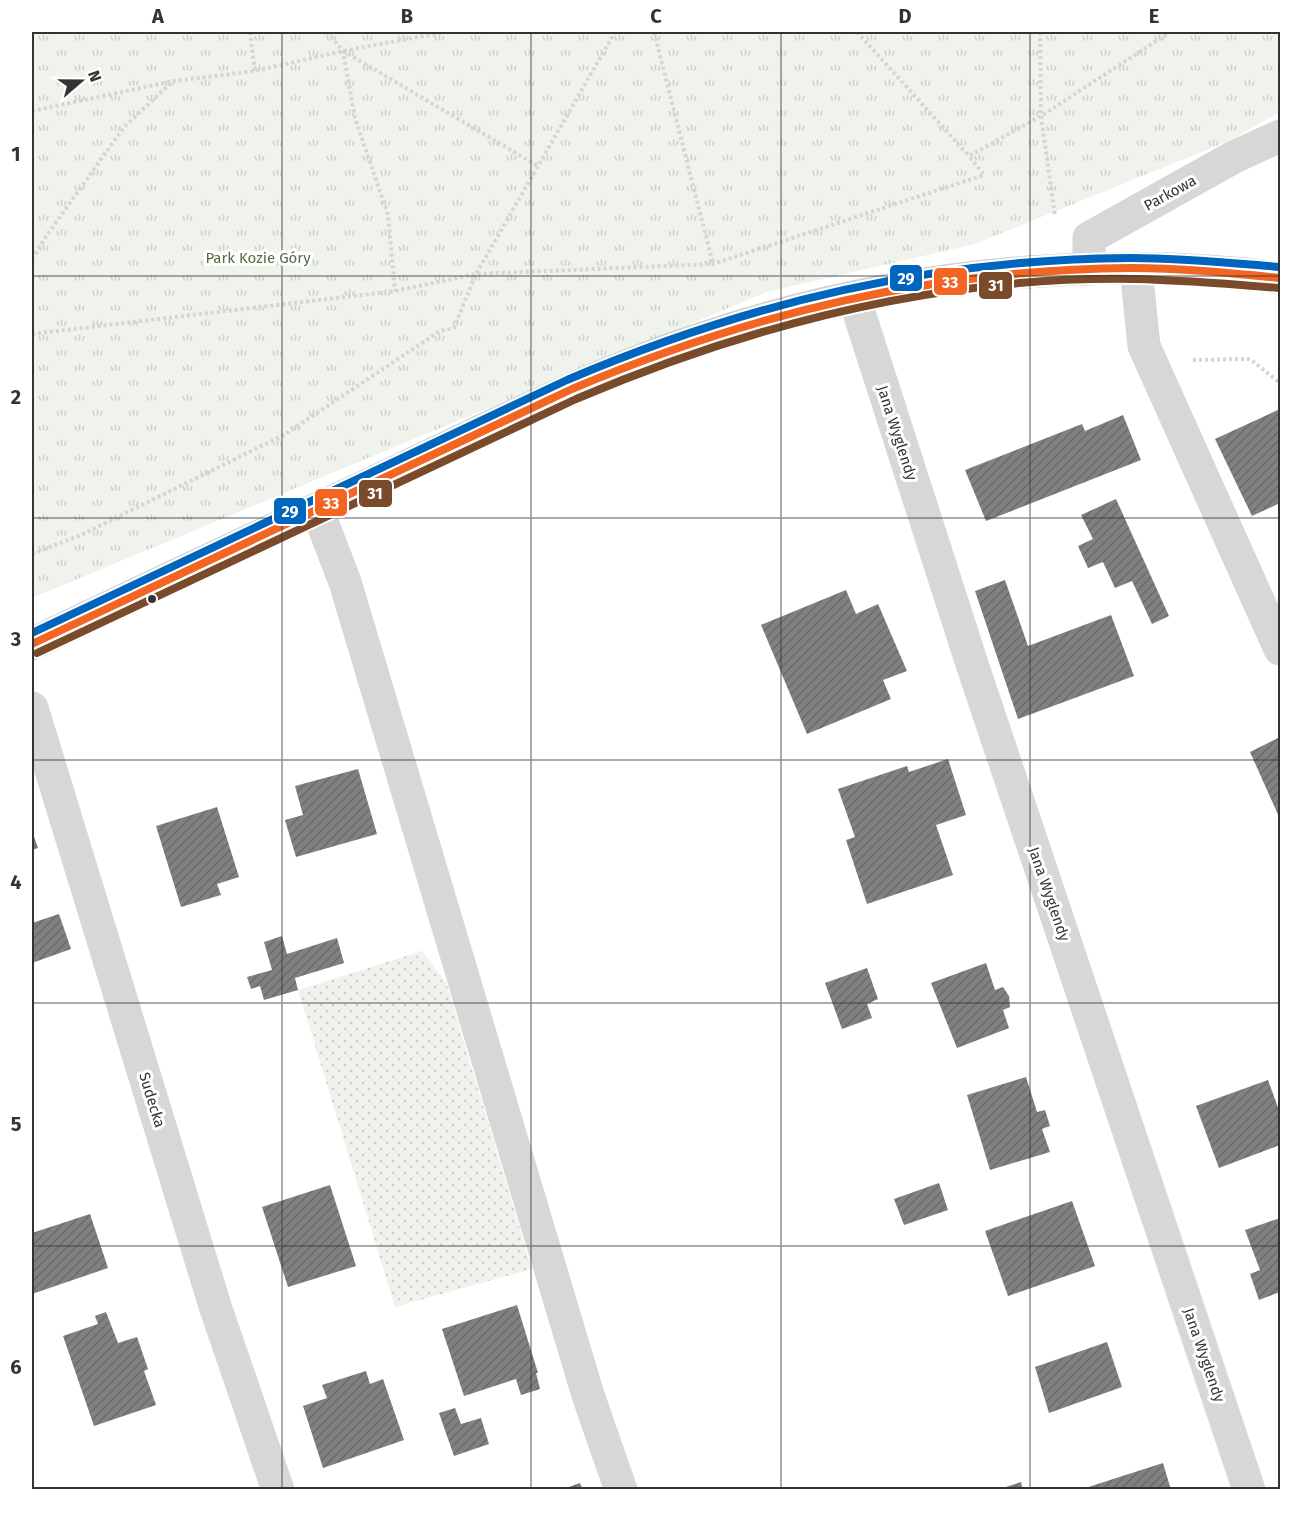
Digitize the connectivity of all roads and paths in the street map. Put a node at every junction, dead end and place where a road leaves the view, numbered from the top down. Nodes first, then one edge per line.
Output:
1 (250, 32) edge
2 (327, 32) edge
3 (445, 32) edge
4 (615, 32) edge
5 (654, 32) edge
6 (857, 32) edge
7 (1040, 32) edge
8 (1170, 32) edge
9 (343, 51) junction
10 (255, 71) junction
11 (174, 81) junction
12 (32, 111) edge
13 (1041, 116) junction
14 (1281, 136) edge
15 (969, 156) junction
16 (538, 166) junction
17 (1056, 220) dead end
18 (32, 259) edge
19 (712, 264) junction
20 (1136, 268) junction
21 (1089, 269) junction
22 (476, 274) junction
23 (1281, 278) edge
24 (395, 291) junction
25 (854, 297) junction
26 (32, 334) edge
27 (1151, 361) junction
28 (1281, 383) edge
29 (317, 509) junction
30 (32, 554) edge
31 (32, 644) edge
32 (1281, 649) edge
33 (32, 708) edge
34 (278, 1490) edge
35 (621, 1490) edge
36 (1250, 1490) edge

1 - 10 path
2 - 9 path
3 - 9 path
4 - 16 path
5 - 19 path
6 - 15 path
7 - 13 path
8 - 13 path
9 - 10 path
9 - 16 path
9 - 24 path
10 - 11 path
11 - 12 path
11 - 18 path
13 - 15 path
13 - 17 path
14 - 21 street, Parkowa
15 - 19 path
16 - 22 path
19 - 22 path
20 - 21 main road
20 - 23 main road
20 - 27 street
21 - 25 main road
22 - 24 path
22 - 30 path
24 - 26 path
25 - 29 main road
25 - 36 street, Jana Wyglendy
27 - 28 path
27 - 32 street
29 - 31 main road
29 - 35 street
33 - 34 street, Sudecka

